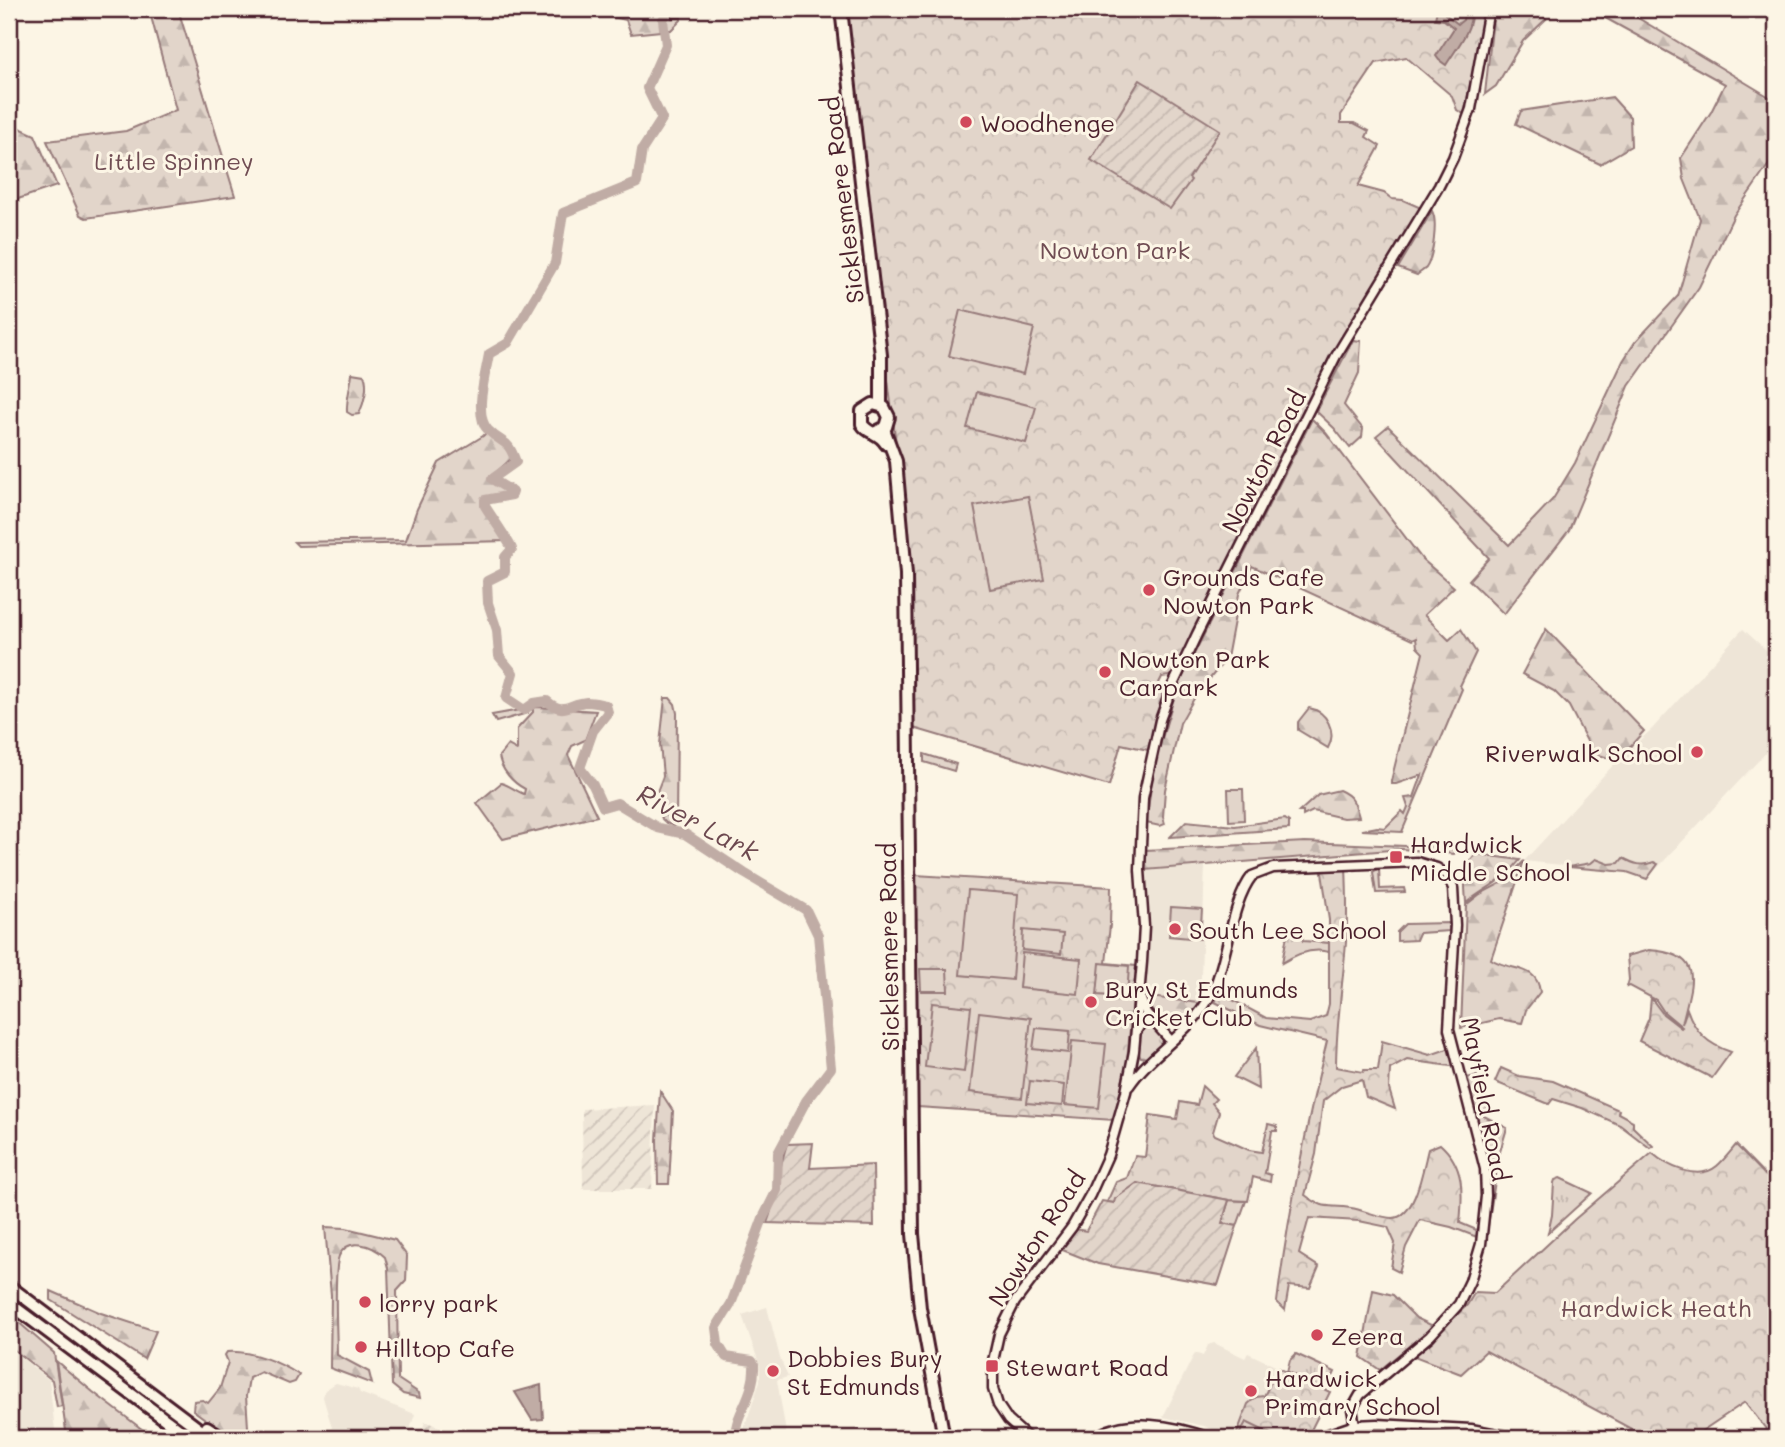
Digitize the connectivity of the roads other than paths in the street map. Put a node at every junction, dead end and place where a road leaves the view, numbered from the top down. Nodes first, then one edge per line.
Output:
1 (841, 9) edge
2 (1489, 9) edge
3 (877, 405) junction
4 (880, 431) junction
5 (1140, 993) junction
6 (1154, 1022) junction
7 (1136, 1036) junction
8 (1171, 1041) junction
9 (1134, 1051) junction
10 (1152, 1061) junction
11 (1126, 1091) junction
12 (9, 1286) edge
13 (9, 1303) edge
14 (125, 1390) junction
15 (168, 1405) junction
16 (1354, 1425) junction
17 (180, 1438) edge
18 (190, 1438) edge
19 (211, 1438) edge
20 (224, 1438) edge
21 (944, 1438) edge
22 (1027, 1438) edge
23 (1094, 1438) edge
24 (1210, 1438) edge
25 (1317, 1438) edge
26 (1518, 1438) edge

1 - 3 highway, Sicklesmere Road
2 - 5 street, Nowton Road
3 - 4 highway, Sicklesmere Road
3 - 4 highway, Sicklesmere Road
4 - 21 highway, Sicklesmere Road
5 - 6 street, Nowton Road
5 - 7 street, Nowton Road
6 - 7 street
6 - 8 street, Nowton Road
7 - 9 street, Nowton Road
8 - 10 street, Mayfield Road
8 - 16 street, Mayfield Road
9 - 10 street
9 - 11 street, Nowton Road
10 - 11 street, Mayfield Road
11 - 22 street, Nowton Road
12 - 15 highway
13 - 14 highway
14 - 17 highway
14 - 18 highway
15 - 19 highway
15 - 20 highway
16 - 25 street
16 - 26 street
23 - 24 street

